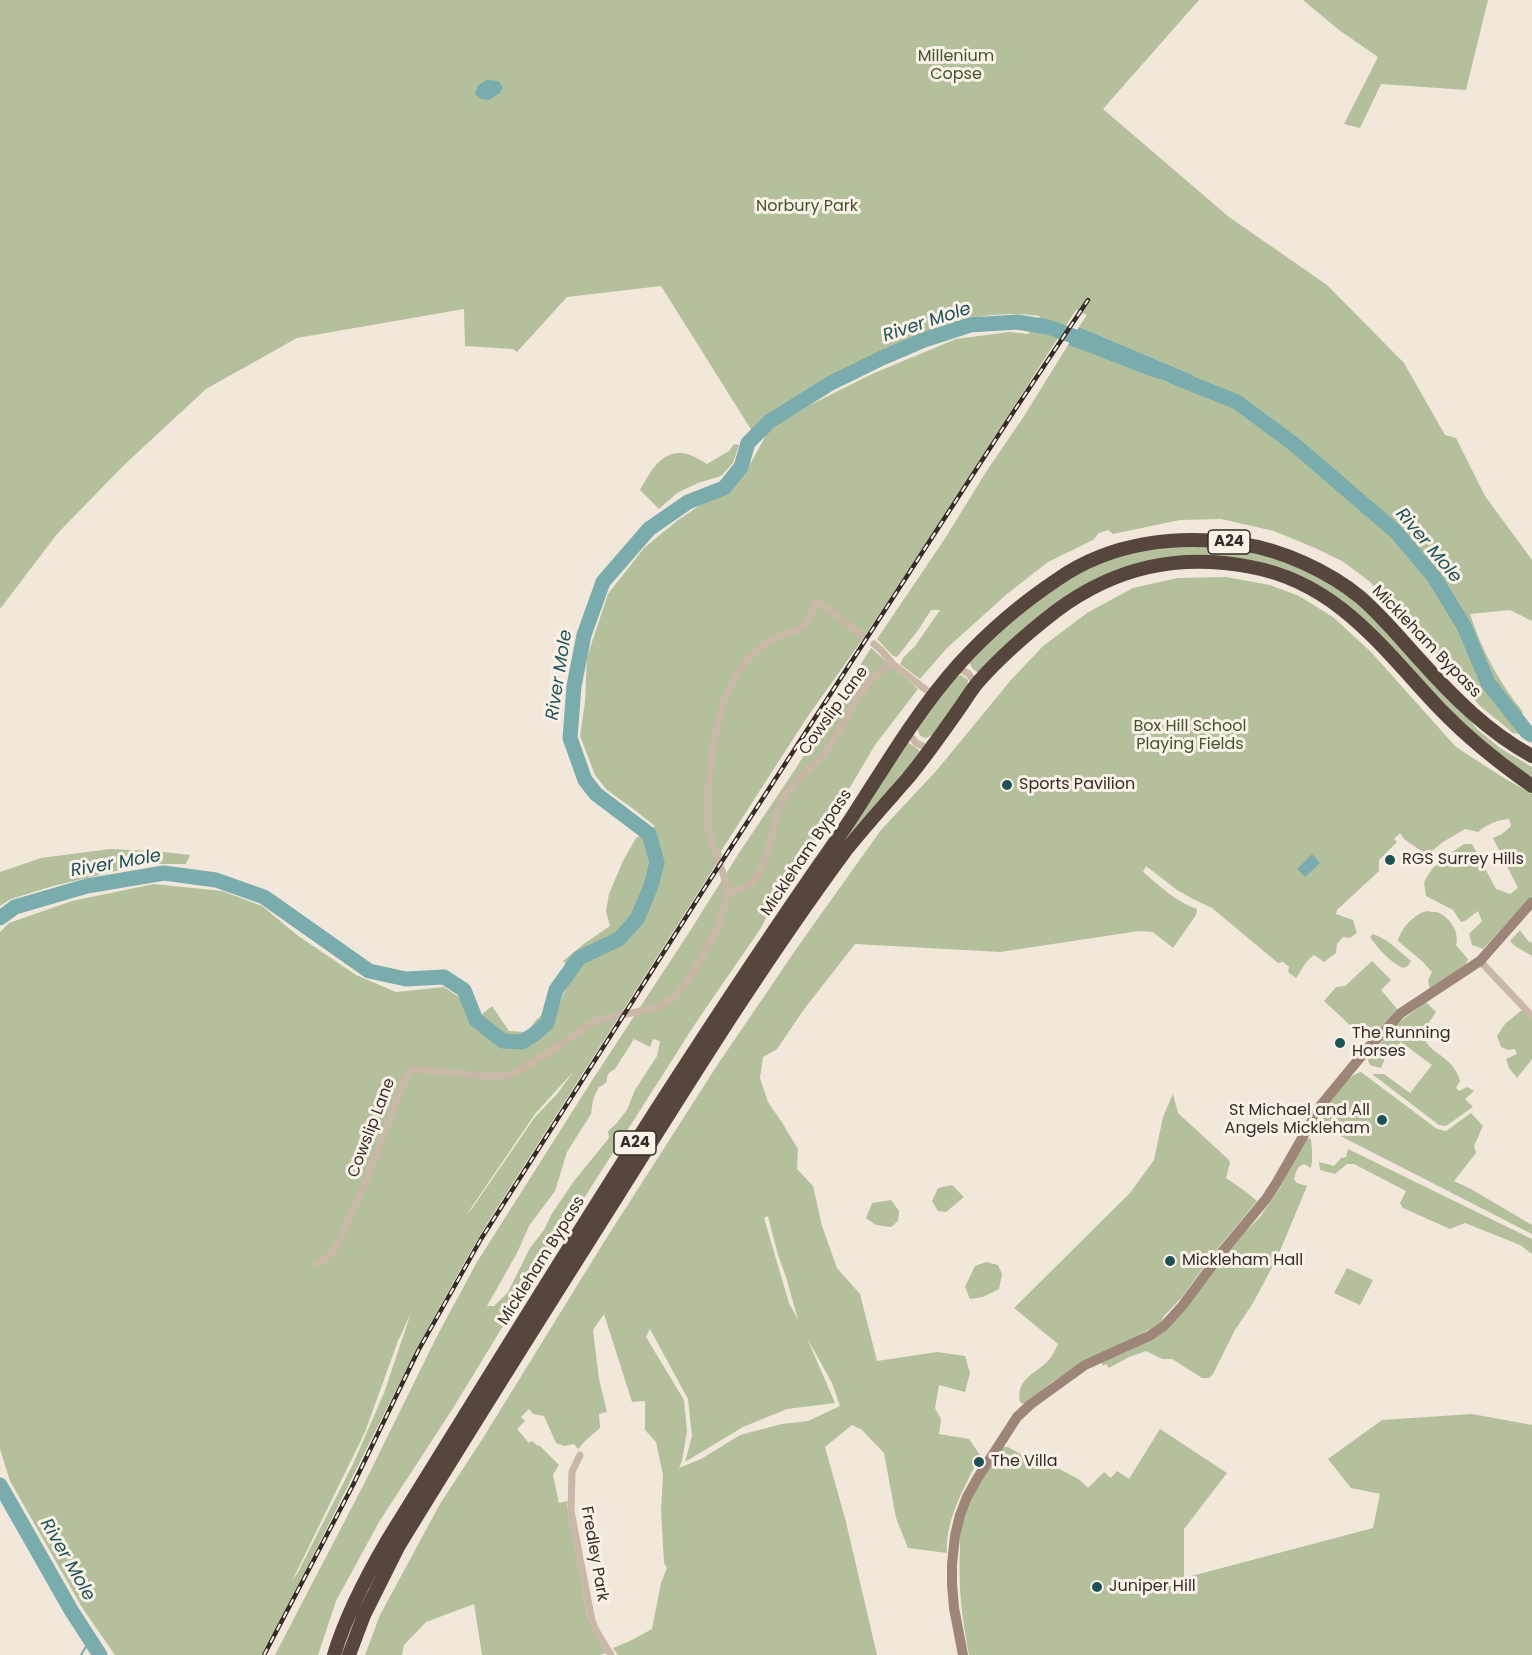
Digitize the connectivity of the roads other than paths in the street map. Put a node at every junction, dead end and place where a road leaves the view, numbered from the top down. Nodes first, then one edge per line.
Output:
1 (864, 637) dead end
2 (874, 644) dead end
3 (894, 665) junction
4 (956, 668) junction
5 (976, 684) junction
6 (934, 696) junction
7 (907, 731) junction
8 (929, 749) junction
9 (1532, 756) edge
10 (1532, 786) edge
11 (728, 892) junction
12 (1532, 902) edge
13 (1480, 961) junction
14 (1532, 1016) edge
15 (318, 1264) dead end
16 (580, 1455) dead end
17 (334, 1655) edge
18 (349, 1655) edge
19 (611, 1655) edge
20 (963, 1655) edge

1 - 11 street
2 - 3 street
3 - 6 street
3 - 11 street, Cowslip Lane
4 - 5 street
4 - 6 highway, Mickleham Bypass / A24
4 - 9 highway, Mickleham Bypass / A24
5 - 8 highway, Mickleham Bypass / A24
5 - 10 highway, Mickleham Bypass / A24
6 - 7 highway, Mickleham Bypass / A24
7 - 8 street
7 - 17 highway, Mickleham Bypass / A24
8 - 18 highway, Mickleham Bypass / A24
11 - 15 street, Cowslip Lane
12 - 13 main road
13 - 14 street
13 - 20 main road
16 - 19 street, Fredley Park

